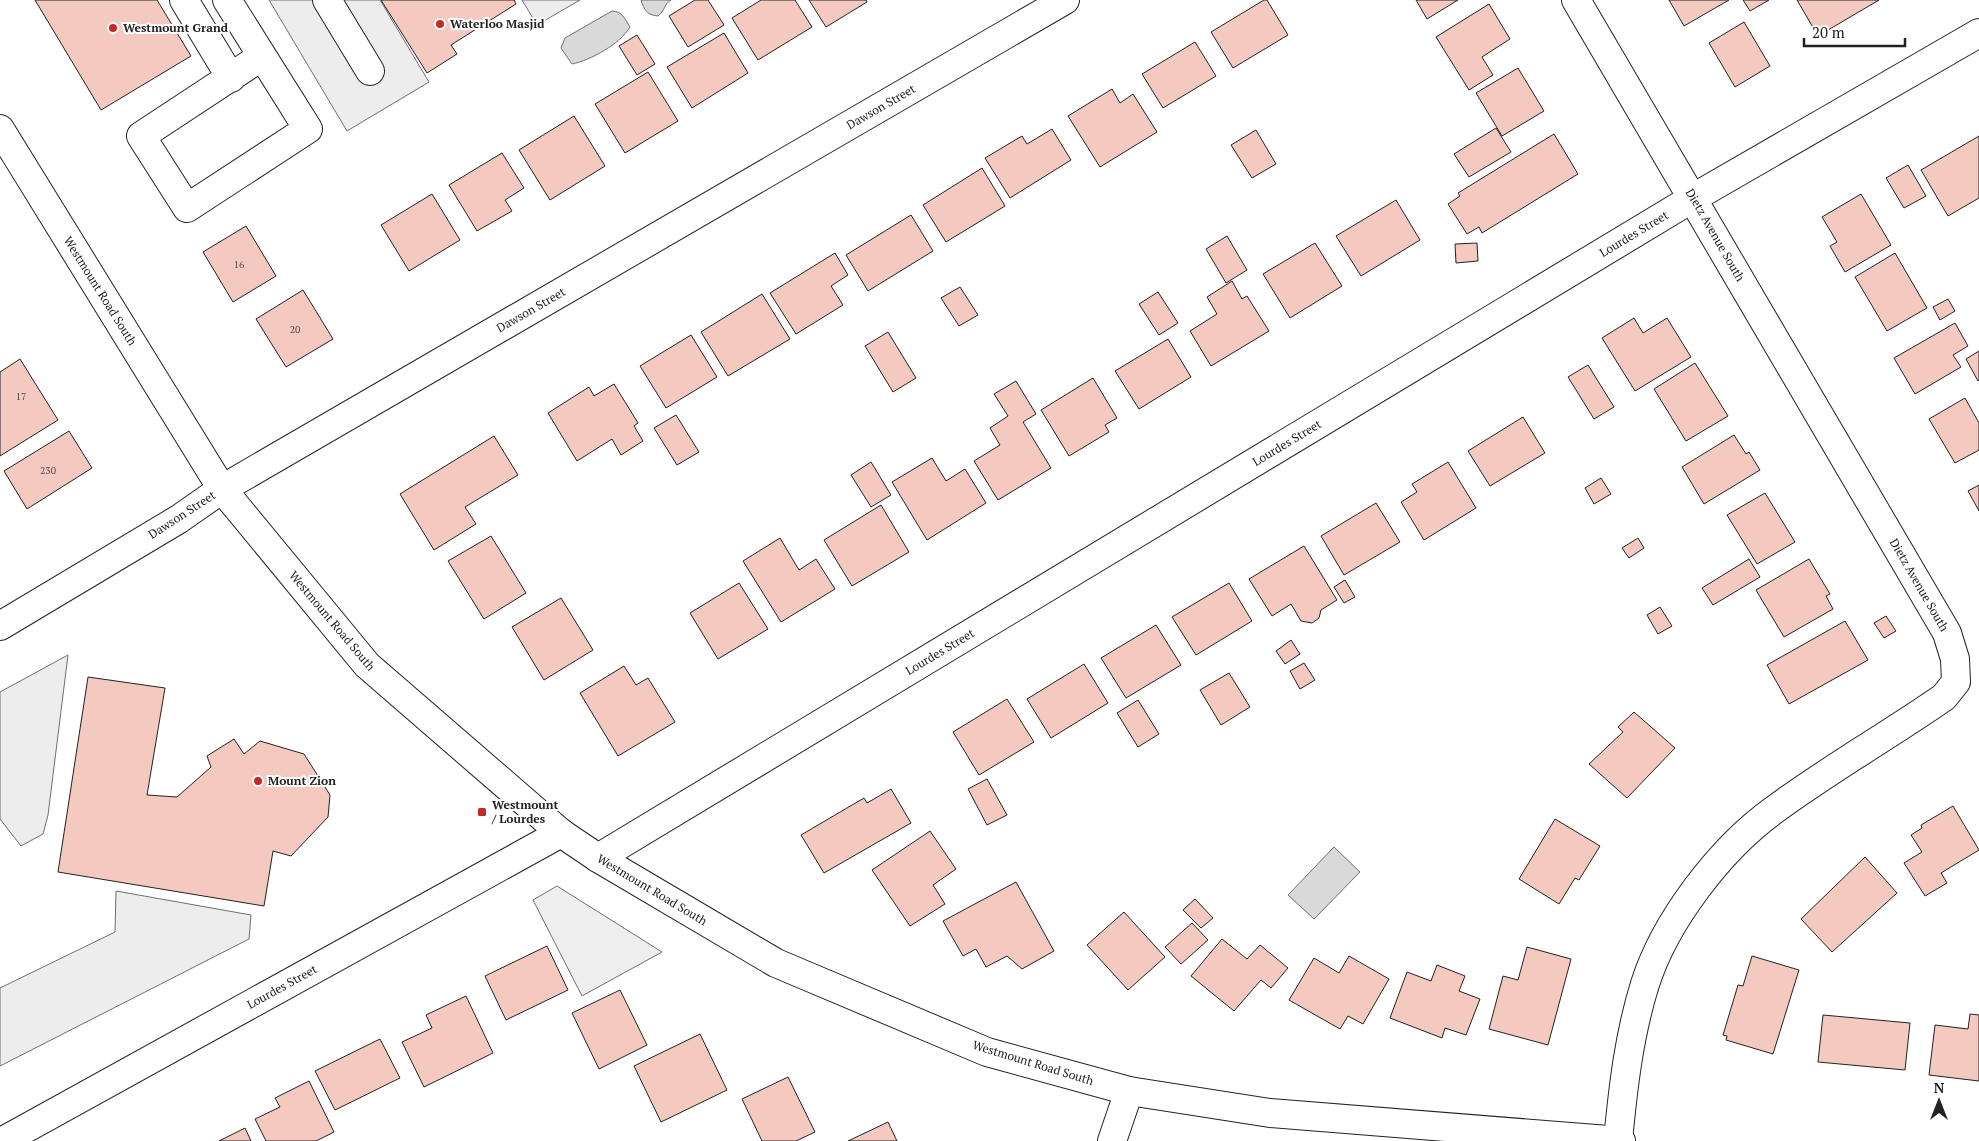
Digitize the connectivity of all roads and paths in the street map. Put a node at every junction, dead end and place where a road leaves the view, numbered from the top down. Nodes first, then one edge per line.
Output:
1 (184, 0) edge
2 (227, 0) edge
3 (327, 0) edge
4 (1065, 0) edge
5 (1576, 0) edge
6 (1979, 33) edge
7 (261, 58) junction
8 (370, 72) dead end
9 (231, 78) junction
10 (0, 129) edge
11 (1693, 198) junction
12 (222, 489) junction
13 (0, 626) edge
14 (561, 832) junction
15 (598, 858) junction
16 (1129, 1091) junction
17 (3, 1141) edge
18 (1112, 1141) edge
19 (1619, 1141) edge

1 - 9 street
2 - 7 street
3 - 8 street
4 - 12 street, Dawson Street
5 - 11 street, Dietz Avenue South
6 - 11 street, Lourdes Street
7 - 9 street
7 - 9 street
10 - 12 street, Westmount Road South
11 - 15 street, Lourdes Street
11 - 19 street, Dietz Avenue South
12 - 13 street, Dawson Street
12 - 14 street, Westmount Road South
14 - 15 street, Westmount Road South
14 - 17 street, Lourdes Street
15 - 16 street, Westmount Road South
16 - 18 street
16 - 19 street, Westmount Road South

